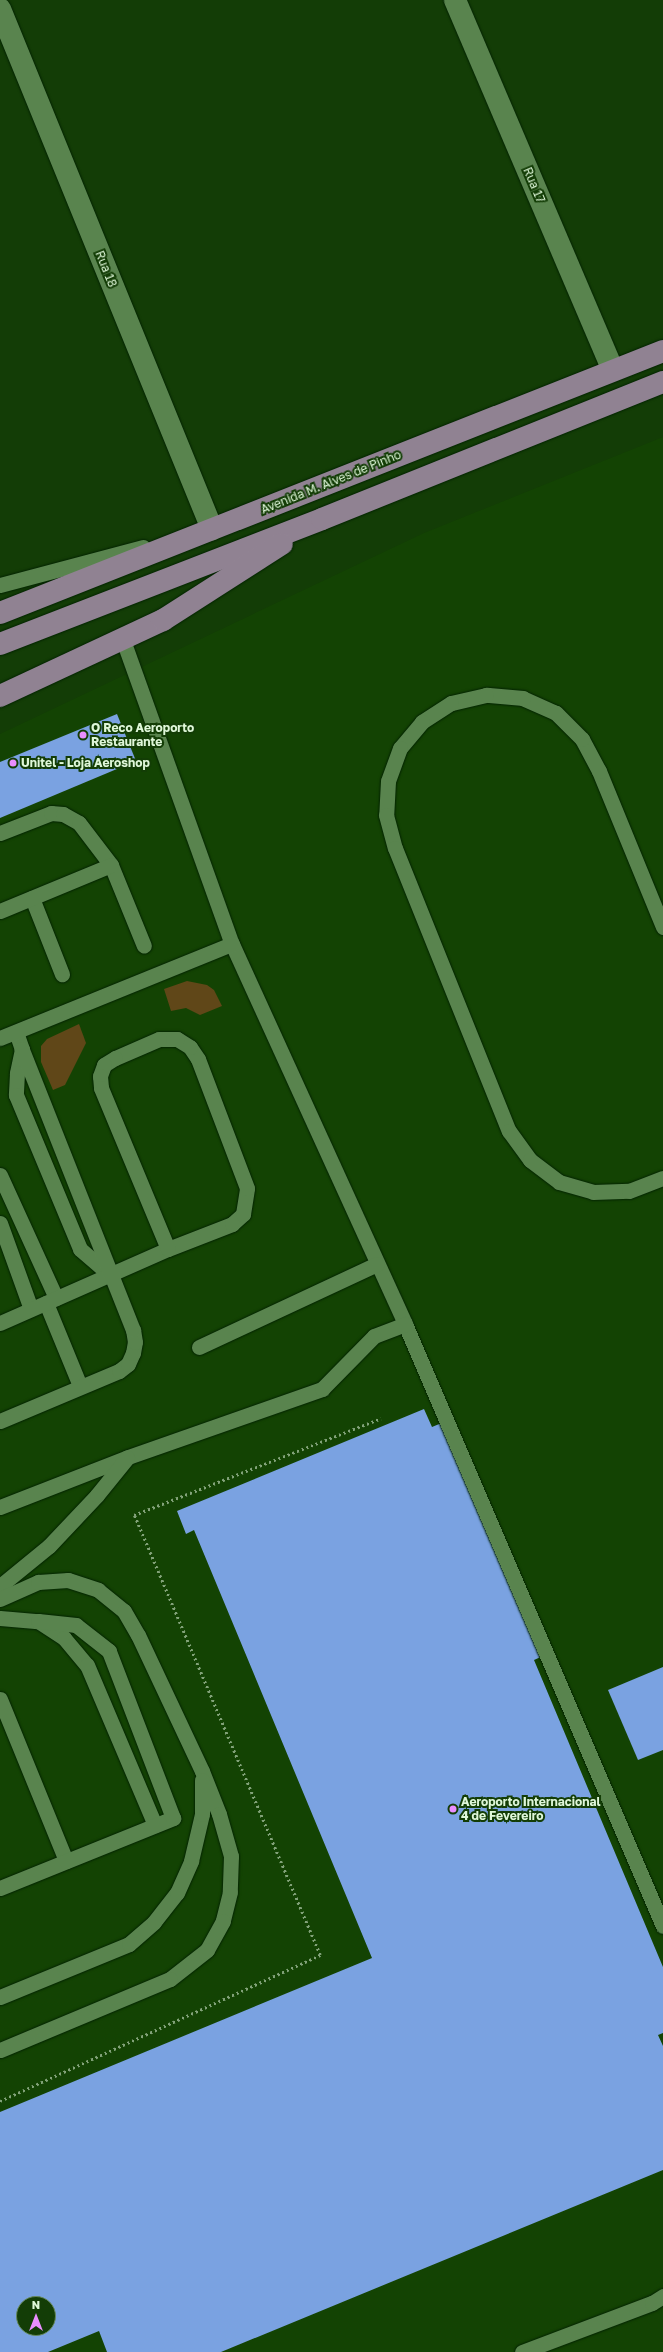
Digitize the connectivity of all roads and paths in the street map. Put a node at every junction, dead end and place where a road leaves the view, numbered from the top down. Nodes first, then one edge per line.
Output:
1 (455, 0) edge
2 (0, 9) edge
3 (663, 351) edge
4 (613, 370) junction
5 (663, 382) edge
6 (322, 519) junction
7 (212, 529) junction
8 (0, 585) edge
9 (0, 614) edge
10 (122, 640) junction
11 (0, 644) edge
12 (0, 696) edge
13 (0, 833) edge
14 (111, 865) junction
15 (32, 898) junction
16 (0, 911) edge
17 (663, 927) edge
18 (232, 944) junction
19 (144, 946) dead end
20 (62, 974) dead end
21 (16, 1032) junction
22 (0, 1038) edge
23 (22, 1049) junction
24 (0, 1175) edge
25 (663, 1178) edge
26 (0, 1223) edge
27 (168, 1249) junction
28 (377, 1264) junction
29 (110, 1274) junction
30 (51, 1301) junction
31 (31, 1309) junction
32 (0, 1323) edge
33 (405, 1324) junction
34 (199, 1347) dead end
35 (80, 1386) junction
36 (0, 1421) edge
37 (128, 1457) junction
38 (0, 1507) edge
39 (0, 1586) edge
40 (0, 1599) edge
41 (0, 1618) edge
42 (38, 1621) junction
43 (0, 1699) edge
44 (202, 1771) junction
45 (155, 1825) junction
46 (66, 1861) junction
47 (0, 1888) edge
48 (663, 1926) edge
49 (0, 1997) edge
50 (0, 2050) edge
51 (663, 2296) edge
52 (522, 2352) edge

1 - 4 street, Rua 17
2 - 7 street, Rua 18
3 - 4 main road, Avenida M. Alves de Pinho
4 - 7 main road, Avenida M. Alves de Pinho
5 - 6 main road
6 - 10 main road
6 - 11 main road
7 - 8 lane
7 - 9 main road, Avenida M. Alves de Pinho
10 - 12 main road
10 - 18 lane
13 - 14 lane
14 - 15 lane
14 - 19 lane
15 - 16 lane
15 - 20 lane
17 - 25 lane
18 - 21 lane
18 - 28 lane
21 - 22 lane
21 - 23 lane
23 - 29 lane
23 - 29 lane
24 - 30 lane
26 - 31 lane
27 - 27 lane
27 - 29 lane
28 - 33 lane
28 - 34 lane
29 - 30 lane
29 - 35 lane
30 - 31 lane
30 - 35 lane
31 - 32 lane
33 - 37 lane
33 - 48 lane
35 - 36 lane
37 - 38 lane
37 - 39 lane
40 - 44 lane
41 - 42 lane
42 - 45 lane
42 - 45 lane
43 - 46 lane
44 - 49 lane
44 - 50 lane
45 - 46 lane
46 - 47 lane
51 - 52 lane

